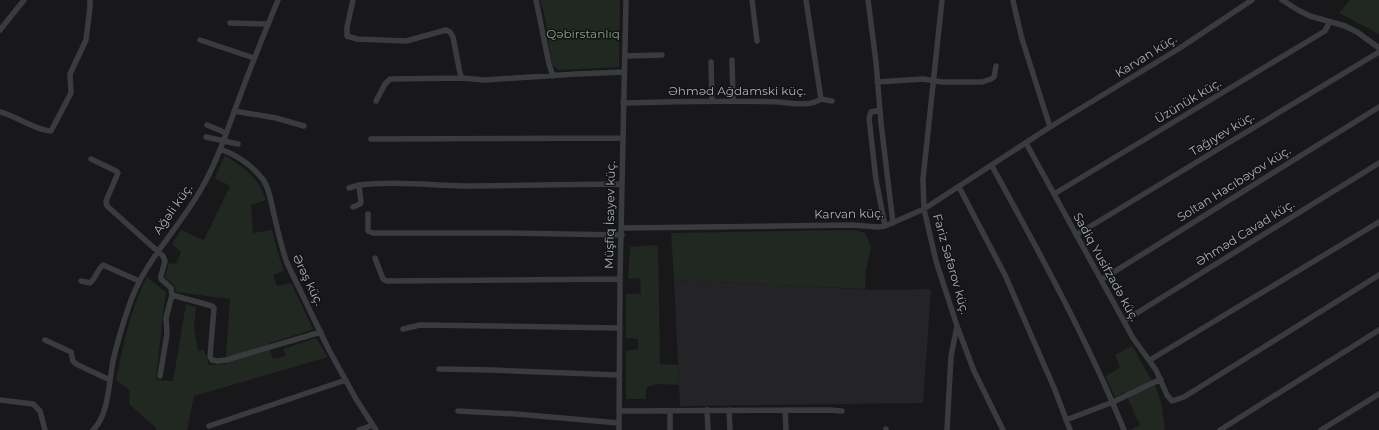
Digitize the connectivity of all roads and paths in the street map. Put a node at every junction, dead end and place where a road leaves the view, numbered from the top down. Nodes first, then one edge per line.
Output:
1 (24, 0) edge
2 (90, 0) edge
3 (278, 0) edge
4 (353, 0) edge
5 (536, 0) edge
6 (626, 0) edge
7 (752, 0) edge
8 (806, 0) edge
9 (868, 0) edge
10 (942, 0) edge
11 (1252, 0) edge
12 (1282, 0) edge
13 (1013, 1) dead end
14 (1330, 22) junction
15 (230, 23) dead end
16 (268, 24) junction
17 (0, 30) edge
18 (200, 40) dead end
19 (757, 41) dead end
20 (1379, 48) edge
21 (1379, 52) edge
22 (662, 55) dead end
23 (625, 56) junction
24 (254, 58) junction
25 (732, 60) dead end
26 (711, 62) dead end
27 (996, 66) dead end
28 (624, 72) junction
29 (553, 76) junction
30 (462, 78) junction
31 (934, 81) junction
32 (877, 82) junction
33 (821, 99) junction
34 (376, 101) dead end
35 (712, 101) junction
36 (733, 101) junction
37 (832, 101) dead end
38 (624, 102) junction
39 (1379, 107) edge
40 (880, 110) junction
41 (234, 111) junction
42 (0, 112) edge
43 (207, 125) dead end
44 (304, 126) dead end
45 (1050, 127) junction
46 (226, 133) junction
47 (206, 138) dead end
48 (371, 138) dead end
49 (623, 138) junction
50 (223, 140) junction
51 (238, 144) dead end
52 (1026, 144) junction
53 (220, 149) junction
54 (91, 159) dead end
55 (1379, 163) edge
56 (992, 166) junction
57 (622, 184) junction
58 (359, 185) junction
59 (959, 187) junction
60 (348, 188) dead end
61 (1054, 194) junction
62 (353, 207) dead end
63 (924, 208) junction
64 (368, 214) dead end
65 (1379, 222) edge
66 (893, 223) junction
67 (885, 226) junction
68 (622, 228) junction
69 (622, 235) junction
70 (1076, 235) junction
71 (158, 251) junction
72 (375, 258) dead end
73 (1379, 275) edge
74 (620, 279) junction
75 (139, 280) junction
76 (1100, 280) junction
77 (81, 282) dead end
78 (172, 295) junction
79 (1124, 321) junction
80 (957, 326) junction
81 (620, 328) junction
82 (403, 329) dead end
83 (1379, 330) edge
84 (321, 332) junction
85 (45, 340) dead end
86 (1150, 360) junction
87 (438, 369) dead end
88 (619, 375) junction
89 (160, 376) dead end
90 (1161, 379) junction
91 (110, 380) junction
92 (346, 380) junction
93 (1379, 394) edge
94 (0, 400) edge
95 (1113, 402) junction
96 (707, 410) junction
97 (729, 410) junction
98 (785, 410) junction
99 (458, 411) dead end
100 (619, 411) junction
101 (670, 411) junction
102 (842, 411) dead end
103 (1066, 420) junction
104 (619, 423) junction
105 (209, 426) dead end
106 (374, 428) edge
107 (45, 430) edge
108 (93, 430) edge
109 (359, 430) edge
110 (619, 430) edge
111 (670, 430) edge
112 (708, 430) edge
113 (730, 430) edge
114 (786, 430) edge
115 (947, 430) edge
116 (1003, 430) edge
117 (1070, 430) edge
118 (1124, 430) edge
119 (1220, 430) edge
120 (1321, 430) edge

1 - 17 street
2 - 42 street
3 - 16 street, Ağəli küç.
4 - 30 street
5 - 29 street
6 - 23 street, Müşfiq İsayev küç.
7 - 19 street
8 - 33 street, Əhməd Ağdamski küç.
9 - 32 street
10 - 31 street, Fariz Səfərov küç.
11 - 45 street, Karvan küç.
12 - 14 street
13 - 45 street
14 - 20 street
14 - 61 street, Üzünük küç.
15 - 16 street
16 - 24 street, Ağəli küç.
18 - 24 street
21 - 70 street, Tağıyev küç.
22 - 23 street
23 - 28 street, Müşfiq İsayev küç.
24 - 41 street, Ağəli küç.
25 - 36 street
26 - 35 street
27 - 31 street
28 - 29 street
28 - 38 street, Müşfiq İsayev küç.
29 - 30 street
30 - 34 street
31 - 32 street
31 - 63 street, Fariz Səfərov küç.
32 - 40 street
33 - 36 street, Əhməd Ağdamski küç.
33 - 37 street
35 - 36 street, Əhməd Ağdamski küç.
35 - 38 street, Əhməd Ağdamski küç.
38 - 49 street, Müşfiq İsayev küç.
39 - 76 street, Soltan Hacıbəyov küç.
40 - 66 street
40 - 67 street
41 - 44 street
41 - 46 street, Ağəli küç.
43 - 46 street
45 - 52 street, Karvan küç.
46 - 50 street, Ağəli küç.
47 - 50 street
48 - 49 street
49 - 57 street, Müşfiq İsayev küç.
50 - 51 street
50 - 53 street, Ağəli küç.
52 - 56 street, Karvan küç.
52 - 61 street, Sadiq Yusifzadə küç.
53 - 71 street, Ağəli küç.
53 - 84 street, Ərəş küç.
54 - 71 street
55 - 79 street, Əhməd Cavad küç.
56 - 59 street, Karvan küç.
56 - 95 street
57 - 58 street
57 - 68 street, Müşfiq İsayev küç.
58 - 60 street
58 - 62 street
59 - 63 street, Karvan küç.
59 - 103 street
61 - 70 street, Sadiq Yusifzadə küç.
63 - 66 street, Karvan küç.
63 - 80 street, Fariz Səfərov küç.
64 - 69 street
65 - 86 street
66 - 67 street, Karvan küç.
67 - 68 street, Karvan küç.
68 - 69 street, Müşfiq İsayev küç.
69 - 74 street, Müşfiq İsayev küç.
70 - 76 street, Sadiq Yusifzadə küç.
71 - 75 street, Ağəli küç.
71 - 78 street
72 - 74 street
73 - 90 street, Sadiq Yusifzadə küç.
74 - 81 street, Müşfiq İsayev küç.
75 - 77 street
75 - 91 street, Ağəli küç.
76 - 79 street, Sadiq Yusifzadə küç.
78 - 84 street
78 - 89 street
79 - 86 street, Sadiq Yusifzadə küç.
80 - 115 street
80 - 116 street, Fariz Səfərov küç.
81 - 82 street
81 - 88 street, Müşfiq İsayev küç.
83 - 119 street
84 - 92 street, Ərəş küç.
85 - 91 street
86 - 90 street, Sadiq Yusifzadə küç.
87 - 88 street
88 - 100 street, Müşfiq İsayev küç.
90 - 95 street
91 - 108 street, Ağəli küç.
92 - 105 street
92 - 106 street, Ərəş küç.
93 - 120 street
94 - 107 street
95 - 103 street
95 - 118 street
96 - 97 street
96 - 101 street
96 - 112 street
97 - 98 street
97 - 113 street
98 - 102 street
98 - 114 street
99 - 104 street
100 - 101 street
100 - 104 street, Müşfiq İsayev küç.
101 - 111 street
103 - 117 street
104 - 110 street, Müşfiq İsayev küç.
106 - 109 street

